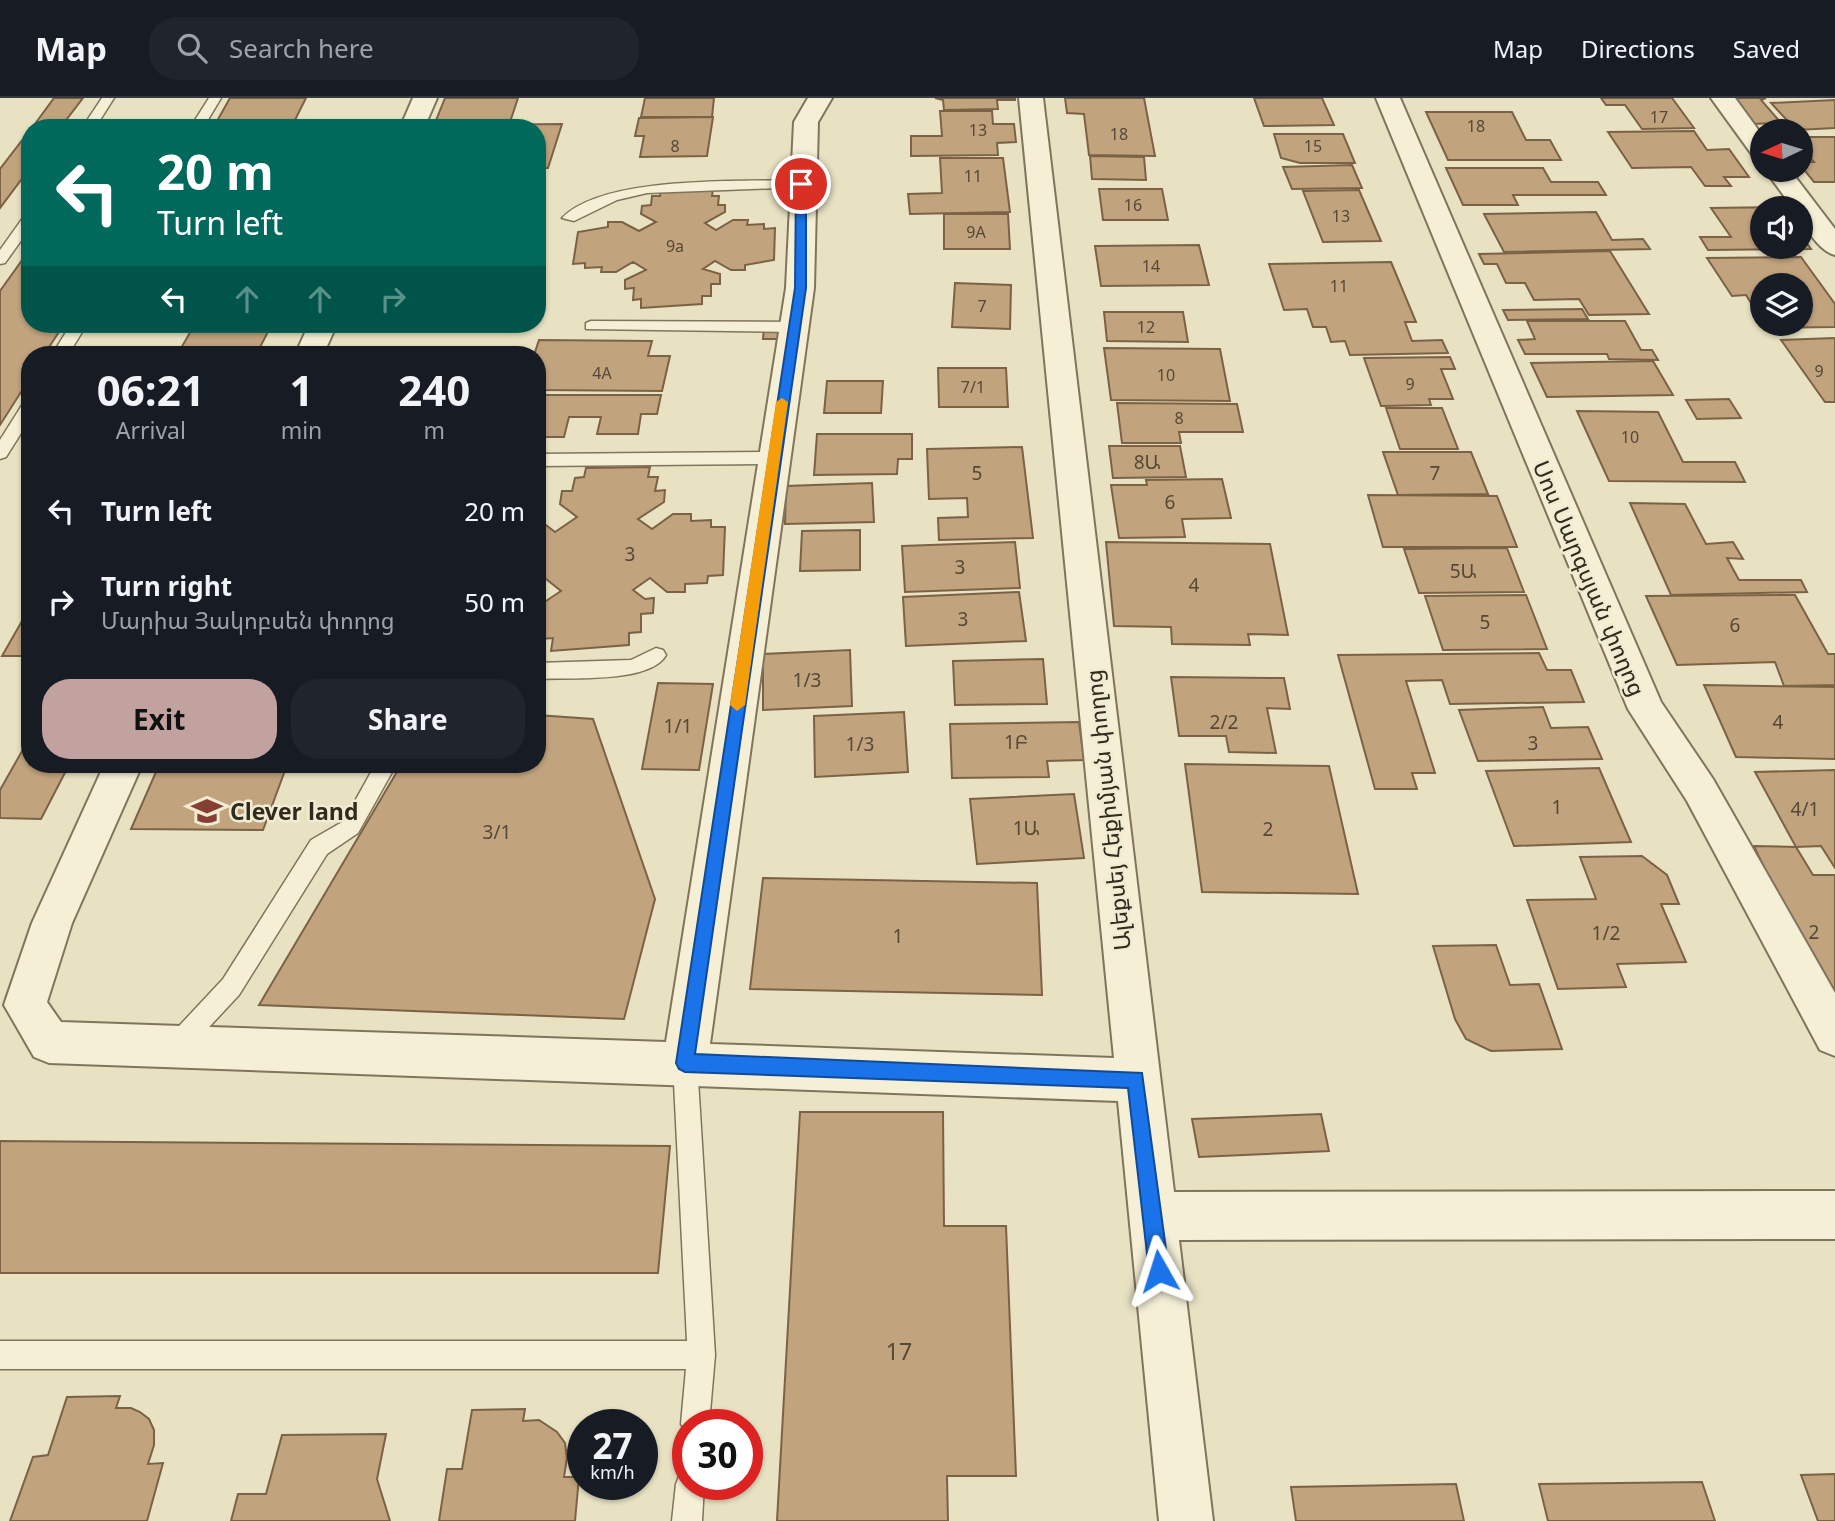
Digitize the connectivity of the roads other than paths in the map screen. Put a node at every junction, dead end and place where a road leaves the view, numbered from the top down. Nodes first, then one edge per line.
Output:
1 (108, 98) edge
2 (215, 98) edge
3 (425, 98) edge
4 (820, 98) edge
5 (1031, 98) edge
6 (1388, 98) edge
7 (1723, 98) edge
8 (94, 119) edge
9 (202, 119) edge
10 (416, 119) edge
11 (1750, 135) edge
12 (1786, 182) edge
13 (801, 184) junction
14 (569, 218) dead end
15 (21, 231) edge
16 (1835, 247) edge
17 (0, 260) edge
18 (591, 326) dead end
19 (794, 327) junction
20 (21, 420) edge
21 (0, 453) edge
22 (773, 458) junction
23 (546, 460) edge
24 (656, 655) dead end
25 (546, 671) edge
26 (119, 773) edge
27 (381, 773) edge
28 (1835, 1035) edge
29 (173, 1048) junction
30 (685, 1063) junction
31 (1136, 1080) junction
32 (1835, 1215) edge
33 (1153, 1216) junction
34 (0, 1354) edge
35 (701, 1355) junction
36 (696, 1409) edge
37 (689, 1500) edge
38 (687, 1521) edge
39 (1186, 1521) edge

1 - 8 lane
2 - 9 lane
3 - 10 street
4 - 13 street
5 - 31 street, Ալեքսեյ Հեքիմյան փողոց
6 - 28 street, Սոս Սարգսյան փողոց
7 - 11 street
12 - 16 street
13 - 14 lane
13 - 19 street
15 - 17 lane
18 - 19 lane
19 - 22 street
20 - 21 lane
22 - 23 lane
22 - 30 street
24 - 25 lane
26 - 29 street
27 - 29 lane
29 - 30 street
30 - 31 street
30 - 35 lane
31 - 33 street, Ալեքսեյ Հեքիմյան փողոց
32 - 33 street
33 - 39 street, Ալեքսեյ Հեքիմյան փողոց
34 - 35 lane
35 - 36 lane
37 - 38 lane

